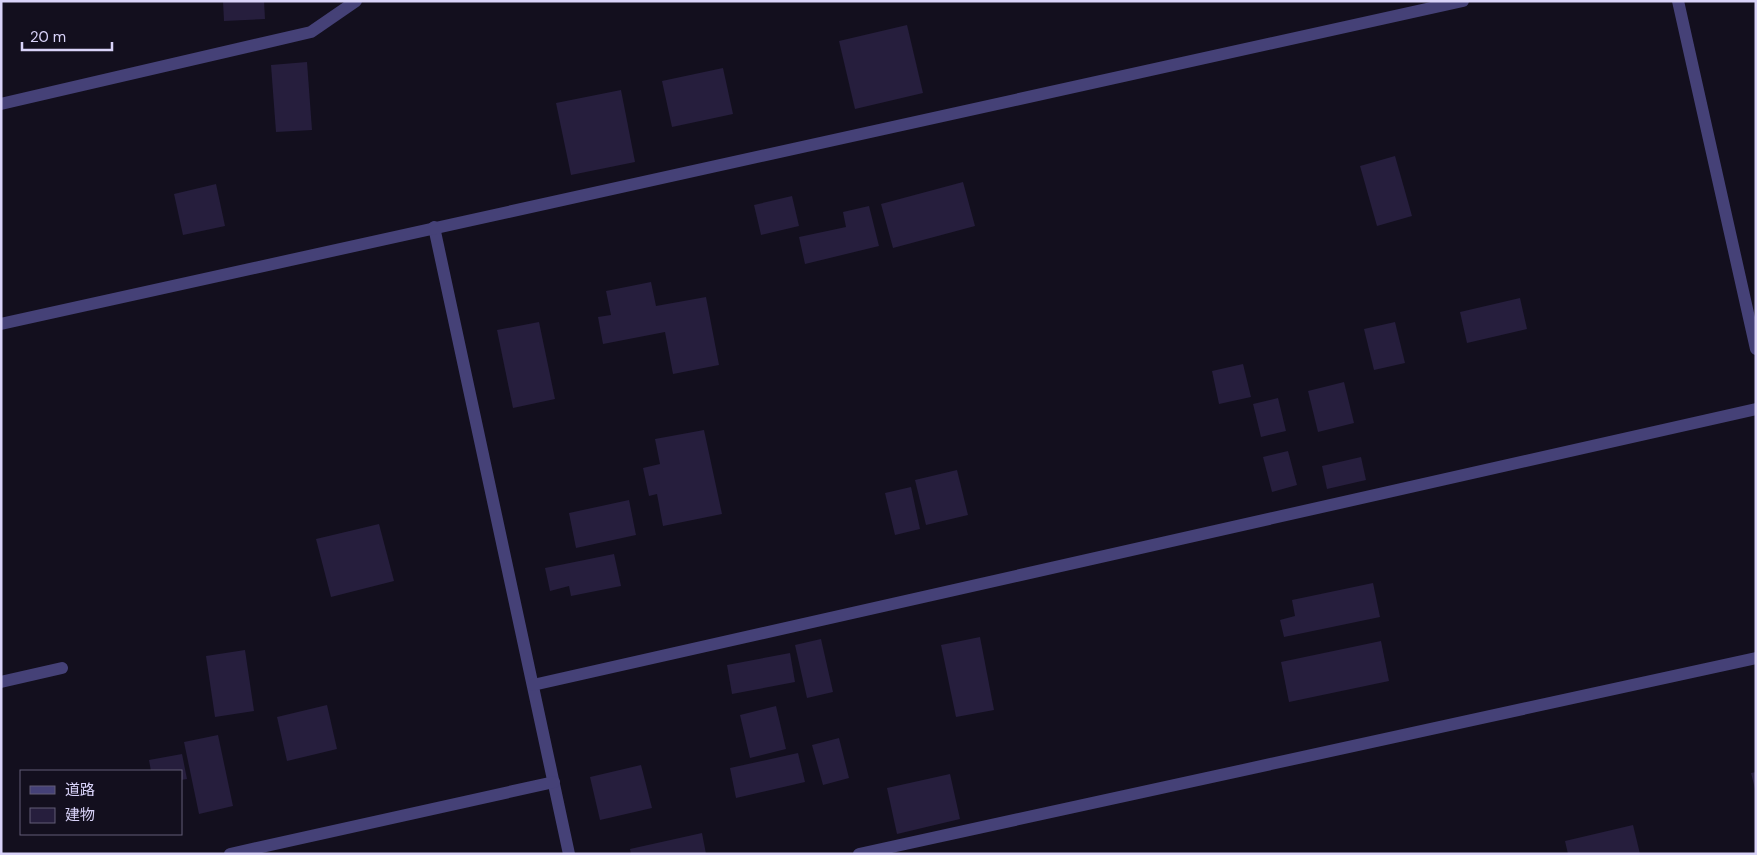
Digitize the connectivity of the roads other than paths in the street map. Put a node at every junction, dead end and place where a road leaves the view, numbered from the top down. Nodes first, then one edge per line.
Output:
1 (356, 1) edge
2 (1463, 1) edge
3 (1678, 1) edge
4 (1, 104) edge
5 (434, 227) junction
6 (1, 324) edge
7 (1756, 350) edge
8 (1756, 409) edge
9 (1756, 658) edge
10 (62, 668) dead end
11 (1, 682) edge
12 (533, 685) junction
13 (554, 782) junction
14 (230, 854) edge
15 (570, 854) edge
16 (859, 854) edge

1 - 4 street
2 - 5 street
3 - 7 street
5 - 6 street
5 - 12 street
8 - 12 street
9 - 16 street
10 - 11 street
12 - 13 street
13 - 14 street
13 - 15 street

